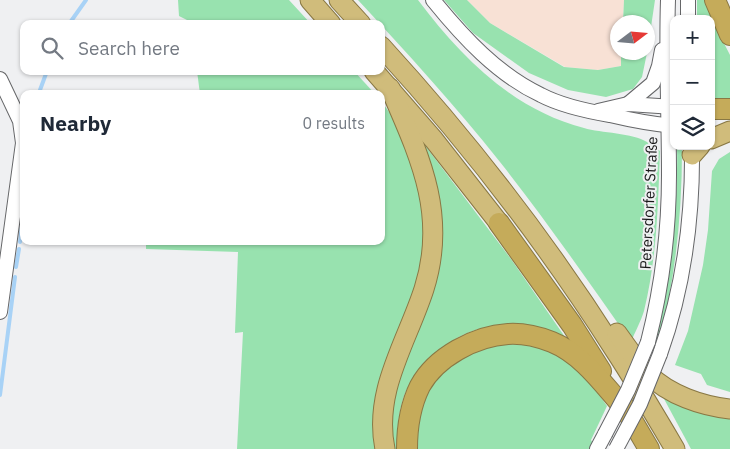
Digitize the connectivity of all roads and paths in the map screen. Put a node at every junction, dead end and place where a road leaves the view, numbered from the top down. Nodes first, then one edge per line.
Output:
1 (310, 0) edge
2 (339, 0) edge
3 (433, 0) edge
4 (668, 0) edge
5 (688, 0) edge
6 (715, 0) edge
7 (688, 15) edge
8 (667, 17) junction
9 (328, 20) edge
10 (357, 20) edge
11 (730, 35) edge
12 (385, 51) edge
13 (378, 75) edge
14 (0, 79) edge
15 (390, 88) junction
16 (628, 104) junction
17 (671, 105) edge
18 (670, 107) edge
19 (715, 108) edge
20 (730, 109) edge
21 (593, 112) junction
22 (20, 121) edge
23 (670, 125) edge
24 (715, 127) edge
25 (730, 129) edge
26 (715, 137) edge
27 (670, 150) edge
28 (694, 150) edge
29 (20, 165) edge
30 (499, 223) joint
31 (568, 280) junction
32 (0, 312) edge
33 (730, 409) edge
34 (627, 411) junction
35 (385, 449) edge
36 (407, 449) edge
37 (597, 449) edge
38 (616, 449) edge
39 (649, 449) edge
40 (675, 449) edge

1 - 9 highway
2 - 10 highway
3 - 21 street
4 - 8 street
5 - 7 street
6 - 11 highway
8 - 16 street
8 - 17 street, Petersdorfer Straße
12 - 31 highway
13 - 15 highway
14 - 22 street
15 - 30 highway
15 - 35 highway
16 - 18 street
16 - 21 street
19 - 20 highway
21 - 23 street
24 - 25 highway
25 - 26 highway
27 - 37 street, Petersdorfer Straße, bridge
28 - 38 street, bridge
29 - 32 street
30 - 34 highway
31 - 33 highway
31 - 40 highway
34 - 36 highway
34 - 39 highway

